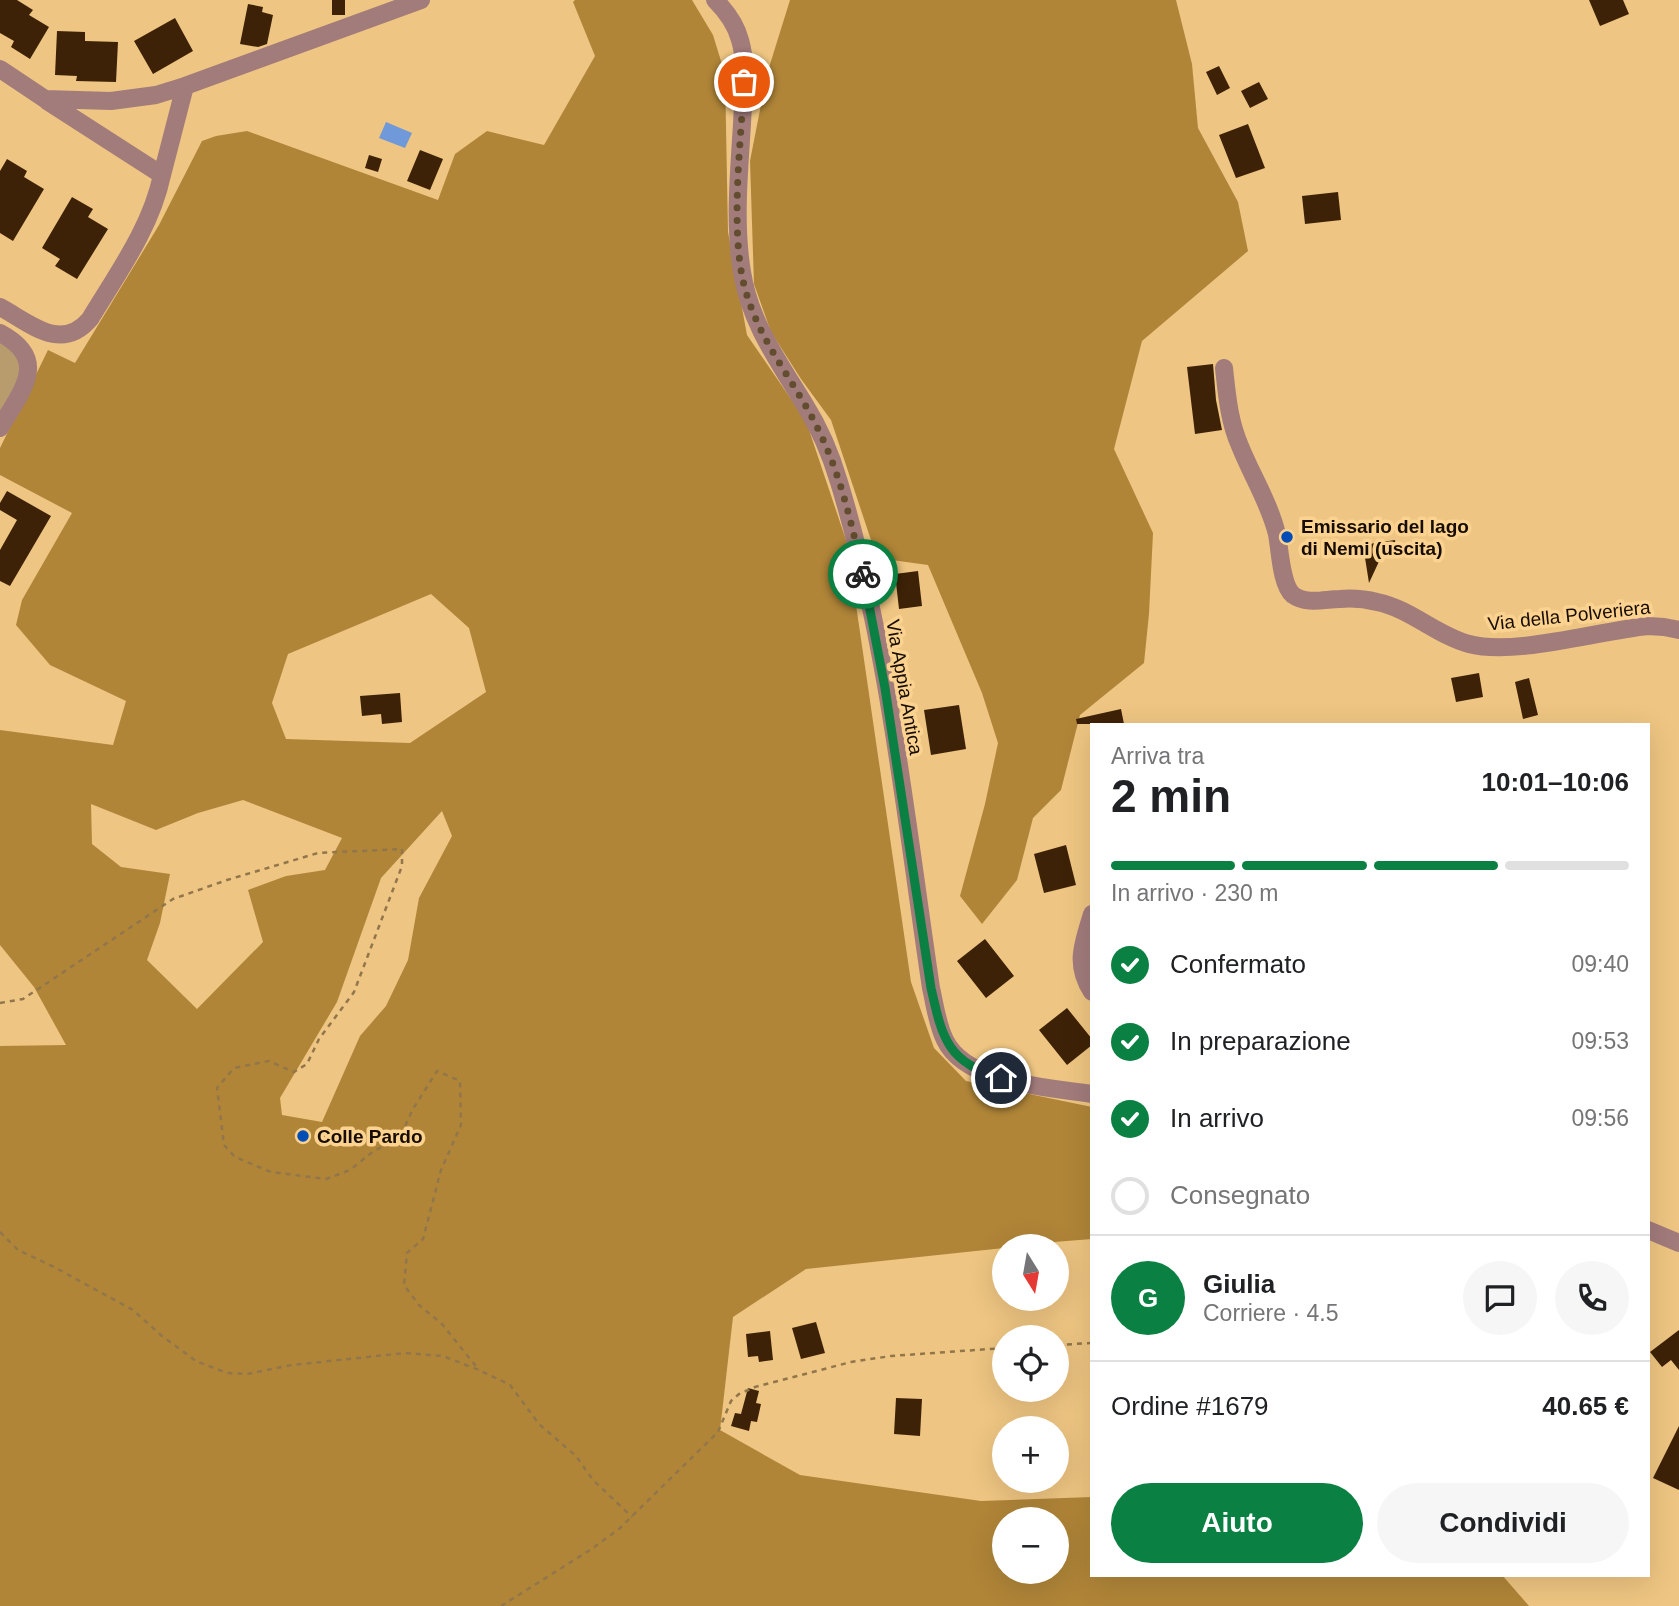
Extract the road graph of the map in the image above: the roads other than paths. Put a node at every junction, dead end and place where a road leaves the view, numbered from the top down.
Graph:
1 (421, 0) edge
2 (715, 0) edge
3 (0, 69) edge
4 (185, 86) junction
5 (44, 99) junction
6 (162, 175) junction
7 (0, 307) edge
8 (0, 333) edge
9 (1224, 368) dead end
10 (0, 428) edge
11 (1679, 630) edge
12 (1090, 922) edge
13 (1090, 988) edge
14 (1090, 1094) edge
15 (1650, 1231) edge
16 (1679, 1243) edge

1 - 4 street
2 - 14 street, Via Appia Antica
3 - 5 street
4 - 5 street
4 - 6 street
5 - 6 street
6 - 7 street
8 - 10 street
9 - 11 street, Via della Polveriera
12 - 13 street
15 - 16 street

